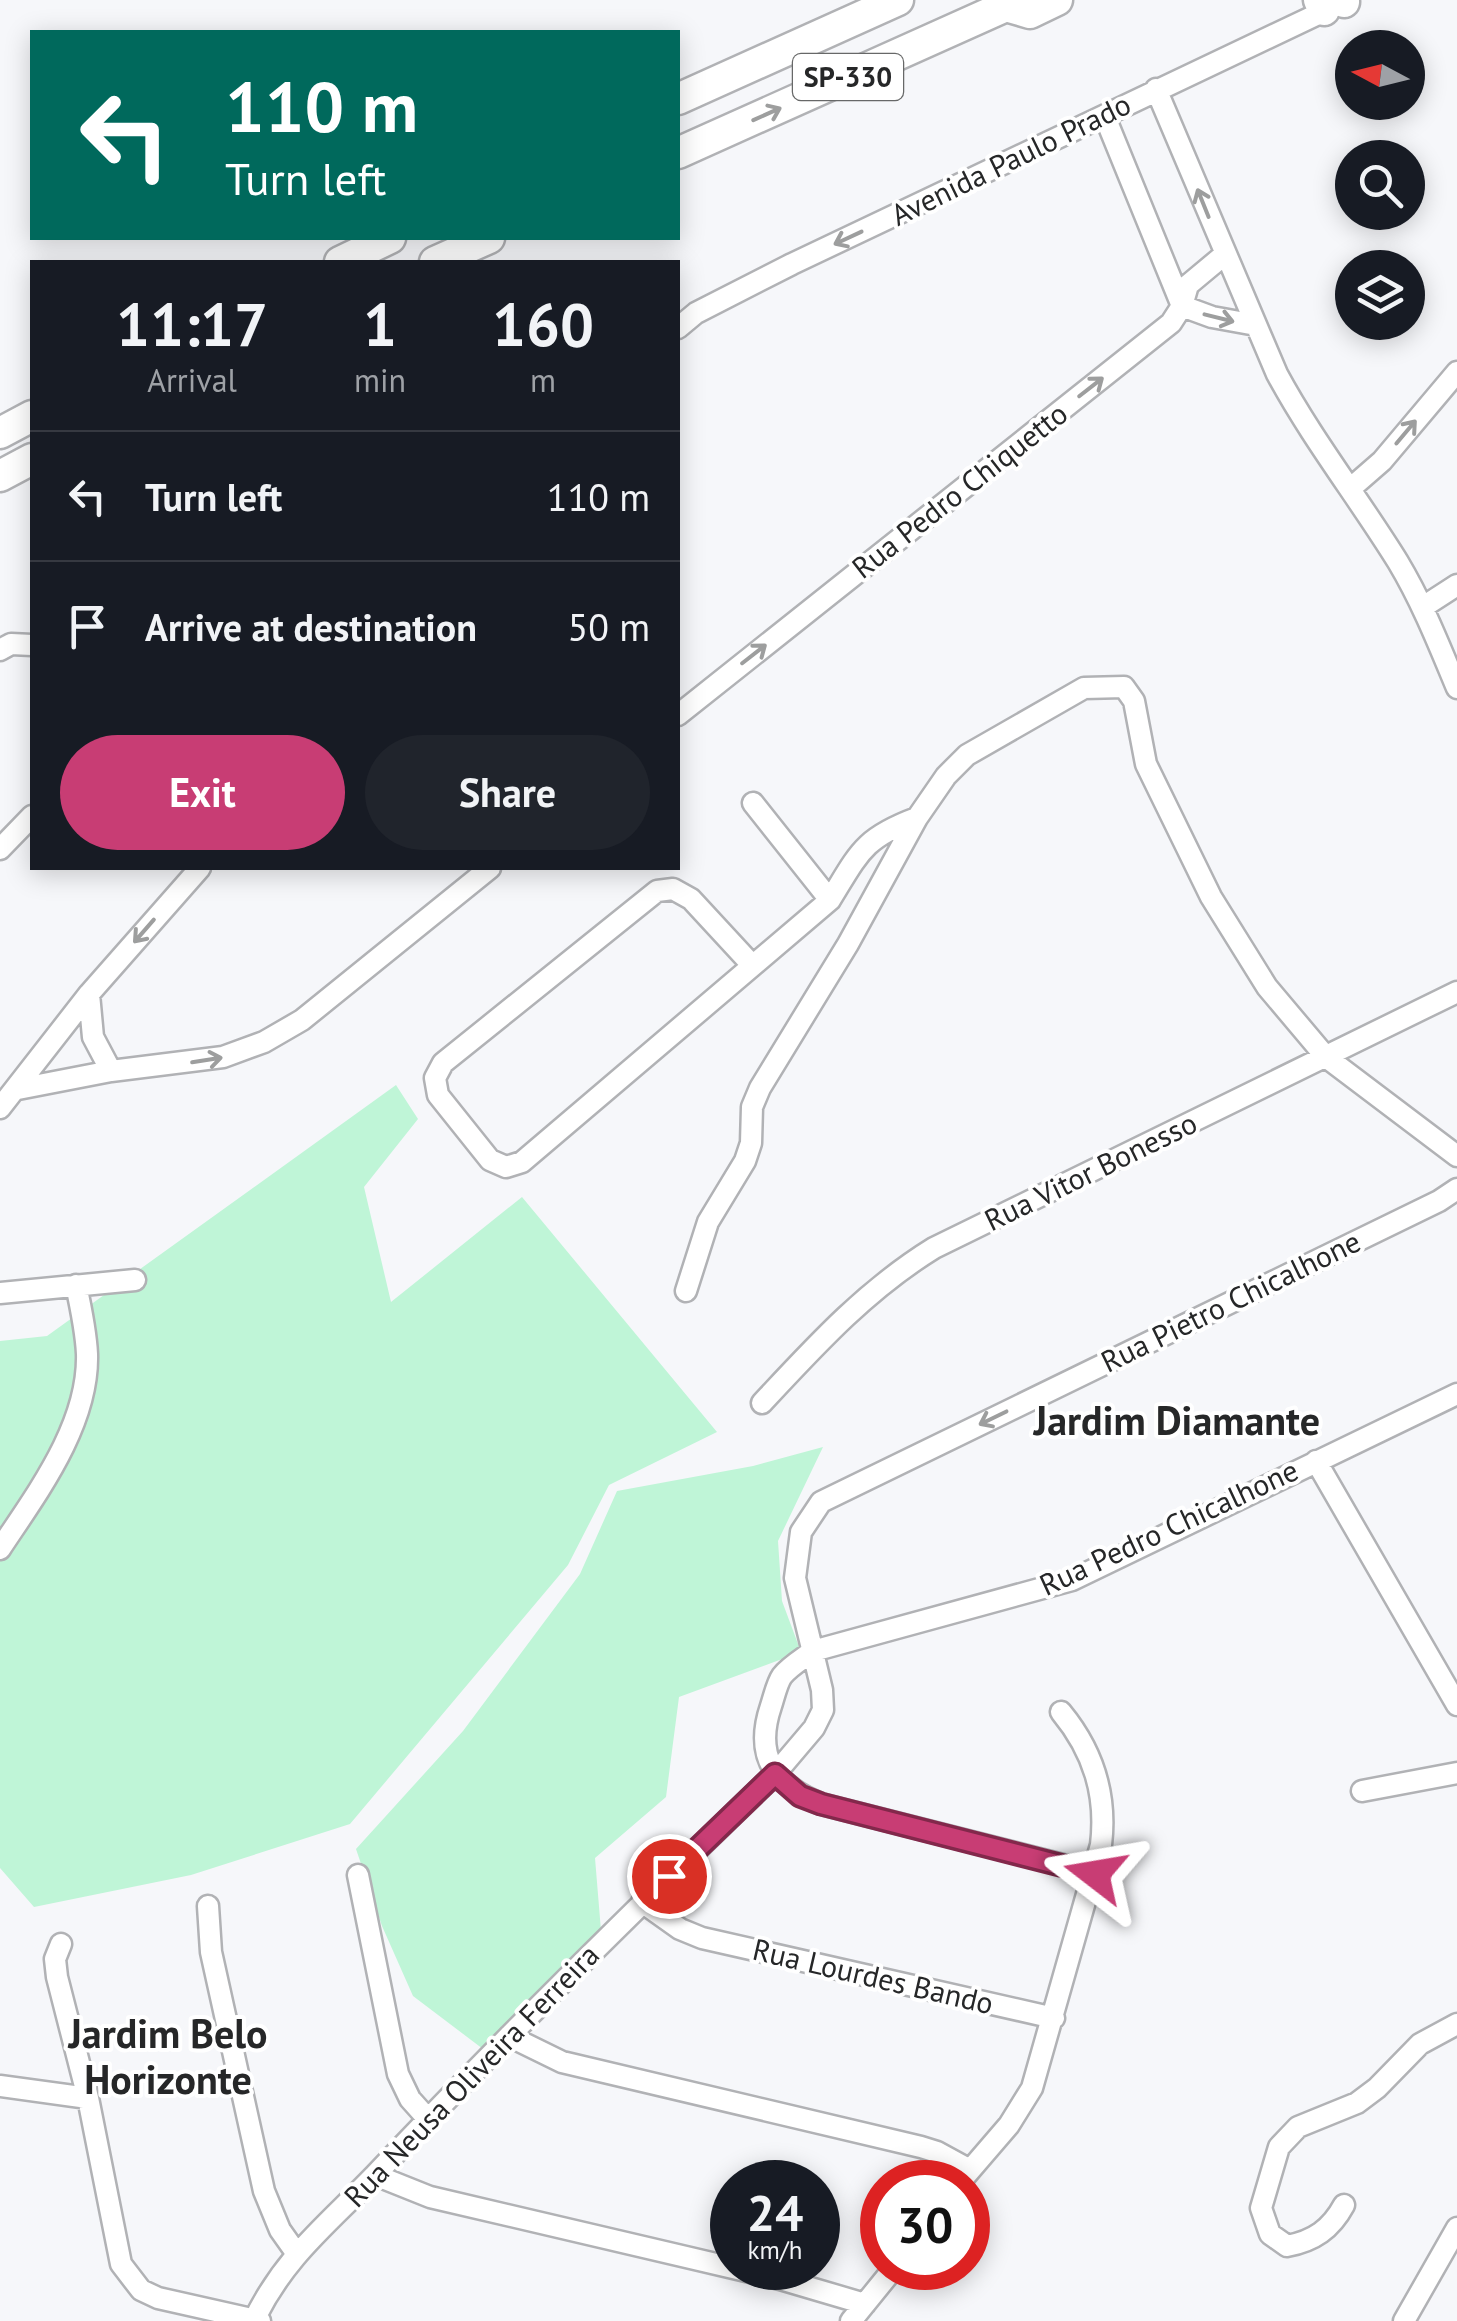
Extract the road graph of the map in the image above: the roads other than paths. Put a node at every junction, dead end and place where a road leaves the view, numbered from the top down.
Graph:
1 (898, 0) edge
2 (1057, 0) edge
3 (1336, 2) edge
4 (1012, 3) edge
5 (1156, 89) junction
6 (680, 97) edge
7 (1104, 117) junction
8 (680, 153) edge
9 (386, 240) edge
10 (485, 240) edge
11 (1224, 255) junction
12 (344, 260) edge
13 (440, 260) edge
14 (1182, 306) junction
15 (1256, 324) junction
16 (680, 326) edge
17 (1457, 372) edge
18 (30, 417) edge
19 (0, 432) edge
20 (30, 461) edge
21 (0, 476) edge
22 (1351, 488) junction
23 (1457, 585) edge
24 (1422, 607) junction
25 (30, 645) edge
26 (0, 650) edge
27 (1457, 688) edge
28 (680, 712) edge
29 (754, 803) dead end
30 (30, 818) edge
31 (917, 818) junction
32 (0, 848) edge
33 (198, 870) edge
34 (488, 870) edge
35 (830, 900) junction
36 (752, 966) junction
37 (1457, 992) edge
38 (89, 994) junction
39 (50, 1042) junction
40 (1326, 1057) junction
41 (110, 1071) junction
42 (60, 1080) junction
43 (18, 1089) junction
44 (0, 1108) edge
45 (1457, 1156) edge
46 (1457, 1189) edge
47 (135, 1280) dead end
48 (76, 1286) junction
49 (686, 1291) dead end
50 (0, 1293) edge
51 (1457, 1394) edge
52 (762, 1403) dead end
53 (1316, 1460) junction
54 (0, 1550) edge
55 (813, 1650) junction
56 (1457, 1704) edge
57 (1061, 1712) dead end
58 (1457, 1773) edge
59 (775, 1774) junction
60 (1362, 1792) dead end
61 (1095, 1874) junction
62 (358, 1875) dead end
63 (642, 1902) junction
64 (208, 1906) dead end
65 (61, 1944) dead end
66 (1054, 2018) junction
67 (1457, 2024) edge
68 (509, 2036) junction
69 (0, 2086) edge
70 (88, 2098) junction
71 (426, 2118) junction
72 (946, 2160) edge
73 (979, 2160) edge
74 (376, 2174) junction
75 (1344, 2206) dead end
76 (1457, 2228) edge
77 (297, 2254) junction
78 (876, 2290) edge
79 (865, 2304) junction
80 (257, 2320) edge
81 (851, 2321) edge
82 (1404, 2321) edge

1 - 6 highway, SP-330
2 - 4 highway
3 - 5 street, Avenida Paulo Prado
8 -> 4 highway, SP-330
5 - 7 street, Avenida Paulo Prado
11 -> 5 street
7 - 14 street
7 -> 16 street, Avenida Paulo Prado
9 - 12 highway
10 - 13 highway
11 - 14 street, Rua Pedro Chiquetto
11 - 15 street
14 -> 15 street
28 -> 14 street, Rua Pedro Chiquetto
15 - 22 street
22 -> 17 street
18 - 19 highway
20 - 21 highway
22 - 24 street
23 - 24 street
24 - 27 street
25 - 26 street
29 - 35 street
30 - 32 street
31 - 35 street
31 - 40 street
31 - 49 street
33 -> 38 street
41 -> 34 street
35 - 36 street
36 - 36 street
37 - 40 street, Rua Vitor Bonesso
38 - 39 street
38 - 41 street
39 - 42 street
39 - 43 street
40 - 45 street
40 - 52 street, Rua Vitor Bonesso
41 - 42 street
42 - 43 street
43 - 44 street
46 -> 55 street, Rua Pietro Chicalhone
47 - 48 street
48 - 50 street
48 - 54 street
51 - 53 street, Rua Pedro Chicalhone
53 - 55 street, Rua Pedro Chicalhone
53 - 56 street
55 - 59 street, Rua Neusa Oliveira Ferreira
55 - 59 street
57 - 61 street
58 - 60 street
59 - 61 street
59 - 63 street, Rua Neusa Oliveira Ferreira
61 - 66 street
62 - 71 street
63 - 66 street, Rua Lourdes Bando
63 - 68 street, Rua Neusa Oliveira Ferreira
64 - 77 street
65 - 70 street
66 - 73 street
67 - 75 street
68 - 71 street, Rua Neusa Oliveira Ferreira
68 - 72 street
69 - 70 street
70 - 80 street
71 - 74 street, Rua Neusa Oliveira Ferreira
74 - 77 street, Rua Neusa Oliveira Ferreira
74 - 79 street
76 - 82 street
77 - 80 street, Rua Neusa Oliveira Ferreira
78 - 79 street
79 - 81 street

